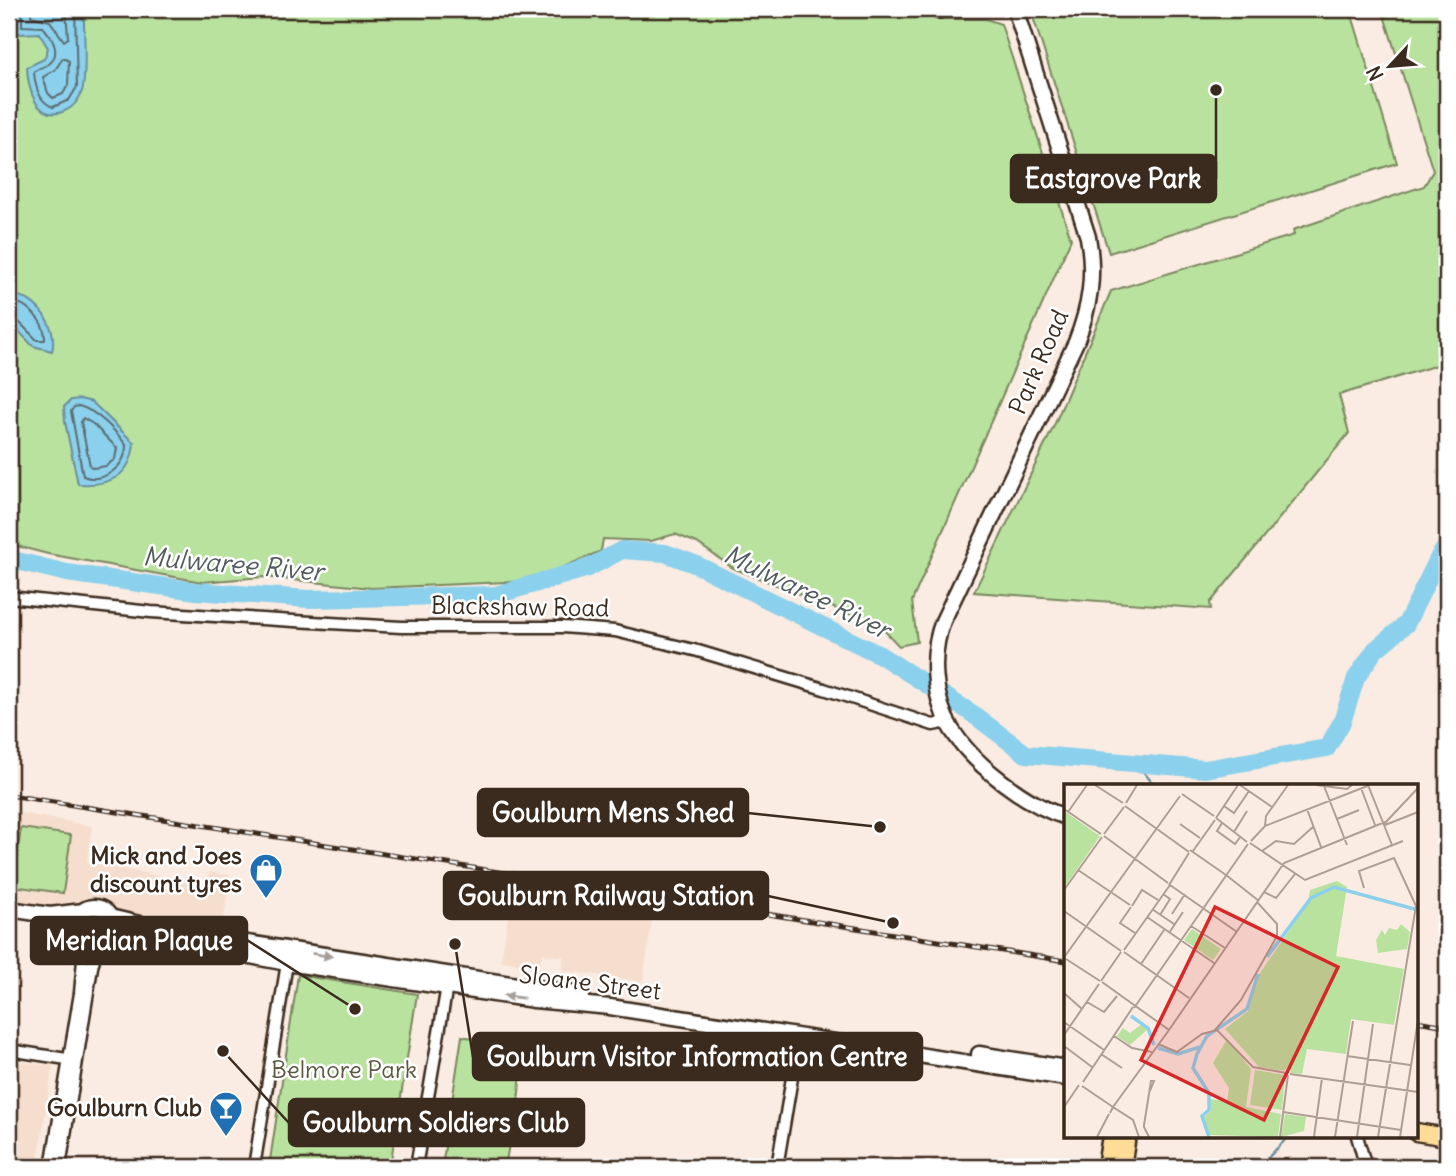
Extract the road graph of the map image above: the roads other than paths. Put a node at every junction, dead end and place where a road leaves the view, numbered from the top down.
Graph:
1 (949, 9) edge
2 (1015, 9) edge
3 (938, 13) dead end
4 (9, 597) edge
5 (948, 722) junction
6 (1064, 816) edge
7 (9, 909) edge
8 (83, 911) junction
9 (50, 915) junction
10 (110, 917) junction
11 (79, 933) junction
12 (105, 938) junction
13 (221, 939) junction
14 (287, 963) junction
15 (382, 964) junction
16 (489, 974) dead end
17 (507, 983) junction
18 (447, 986) junction
19 (799, 1036) junction
20 (9, 1050) edge
21 (72, 1060) junction
22 (1064, 1068) edge
23 (1064, 1078) edge
24 (1418, 1132) edge
25 (1447, 1137) edge
26 (1111, 1138) edge
27 (1127, 1138) edge
28 (1358, 1138) edge
29 (51, 1167) edge
30 (60, 1167) edge
31 (254, 1167) edge
32 (416, 1167) edge
33 (777, 1167) edge
34 (1106, 1167) edge
35 (1122, 1167) edge
36 (1366, 1167) edge

1 - 3 street
2 - 5 street, Park Road
4 - 5 street, Blackshaw Road
5 - 6 street
7 - 9 street
8 - 9 street
8 - 10 street
8 - 11 street
9 - 11 street
10 - 12 street
10 - 13 street, Sloane Street
11 - 12 street
11 - 21 street
12 - 14 street, Sloane Street
12 - 21 street
13 - 14 street
13 -> 15 street, Sloane Street
14 - 18 street, Sloane Street
14 - 31 street
15 - 17 street, Sloane Street
15 - 18 street
16 - 17 street
17 - 22 street, Sloane Street
19 -> 18 street, Sloane Street
18 - 32 street
19 - 23 street, Sloane Street
19 - 33 street
20 - 21 street
21 - 29 street
21 - 30 street
24 - 25 main road
26 - 34 main road
27 - 35 main road
28 - 36 street

